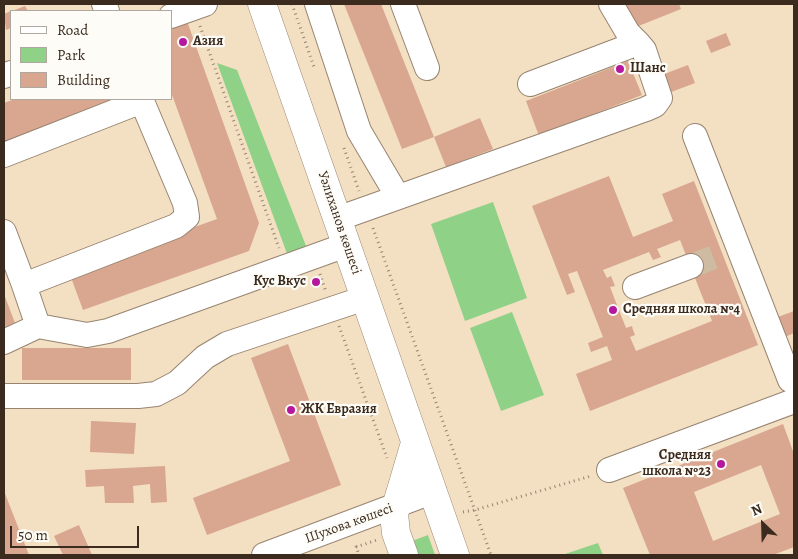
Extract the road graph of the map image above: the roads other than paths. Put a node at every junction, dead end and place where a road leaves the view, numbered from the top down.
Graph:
1 (262, 4) edge
2 (317, 4) edge
3 (403, 4) edge
4 (611, 4) edge
5 (199, 6) edge
6 (172, 16) edge
7 (638, 43) junction
8 (427, 68) dead end
9 (530, 84) dead end
10 (142, 100) edge
11 (695, 136) dead end
12 (4, 155) edge
13 (398, 197) junction
14 (337, 219) junction
15 (4, 232) edge
16 (346, 245) junction
17 (691, 266) tunnel mouth
18 (24, 285) junction
19 (635, 287) dead end
20 (365, 298) junction
21 (38, 326) junction
22 (4, 342) edge
23 (792, 391) edge
24 (4, 396) edge
25 (415, 443) junction
26 (609, 470) road end
27 (434, 491) junction
28 (397, 499) junction
29 (272, 554) edge
30 (404, 555) edge
31 (455, 555) edge

1 - 14 main road, Уәлиханов көшесі
2 - 13 street
3 - 8 street
4 - 7 street
5 - 6 street
7 - 9 street
7 - 13 street
10 - 12 street
10 - 18 street
11 - 23 street
13 - 14 street
14 - 16 main road, Уәлиханов көшесі
15 - 18 street
16 - 20 main road, Уәлиханов көшесі
16 - 21 street
17 - 19 street
18 - 21 street
20 - 24 street
20 - 25 main road, Уәлиханов көшесі
21 - 22 street
23 - 26 street
25 - 27 main road, Уәлиханов көшесі
25 - 28 main road
27 - 28 street, Шухова көшесі
27 - 31 main road, Уәлиханов көшесі
28 - 29 street, Шухова көшесі
28 - 30 main road

